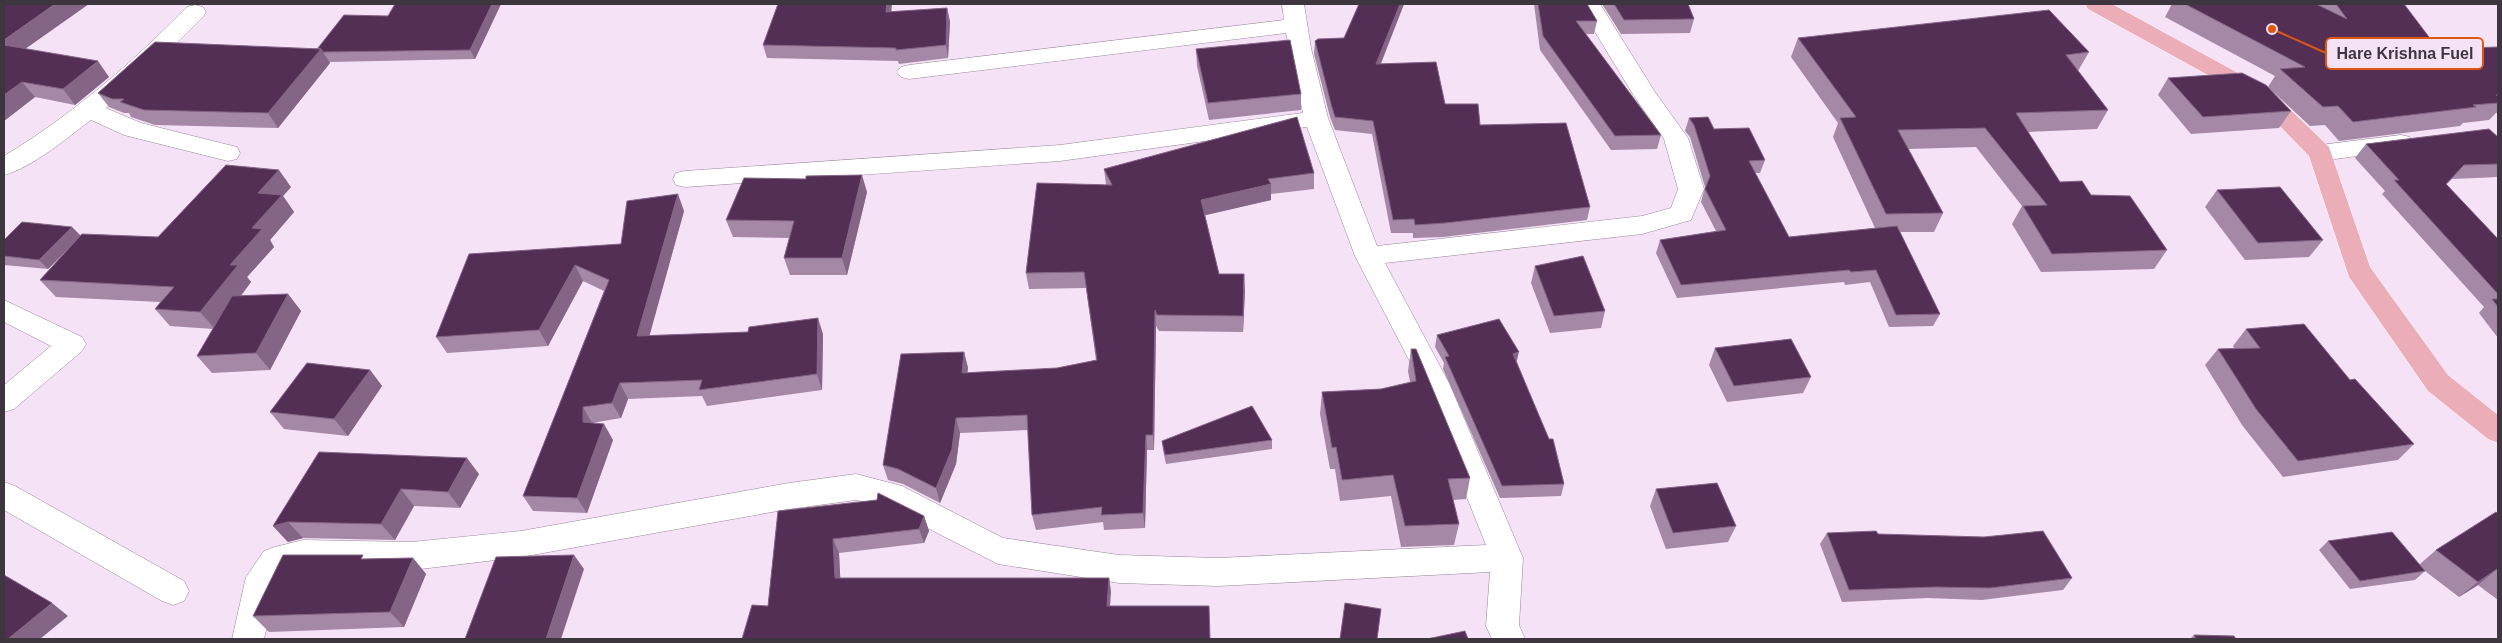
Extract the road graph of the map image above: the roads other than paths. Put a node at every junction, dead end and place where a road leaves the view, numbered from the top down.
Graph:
1 (1589, 4) edge
2 (2096, 4) edge
3 (195, 12) dead end
4 (1295, 14) edge
5 (909, 72) dead end
6 (90, 110) junction
7 (1316, 118) junction
8 (2425, 140) edge
9 (228, 153) dead end
10 (2320, 153) junction
11 (4, 167) edge
12 (685, 179) dead end
13 (1368, 256) junction
14 (4, 310) edge
15 (4, 401) edge
16 (2498, 431) edge
17 (4, 495) edge
18 (1507, 558) junction
19 (173, 591) dead end
20 (248, 639) edge
21 (1508, 639) edge

1 - 13 street
2 - 10 main road
3 - 6 street
4 - 5 street
4 - 7 street
6 - 9 street
6 - 11 street
7 - 12 street
7 - 13 street
8 - 10 street
10 - 16 main road
13 - 18 street
14 - 15 street
17 - 19 street
18 - 20 street
18 - 21 street

